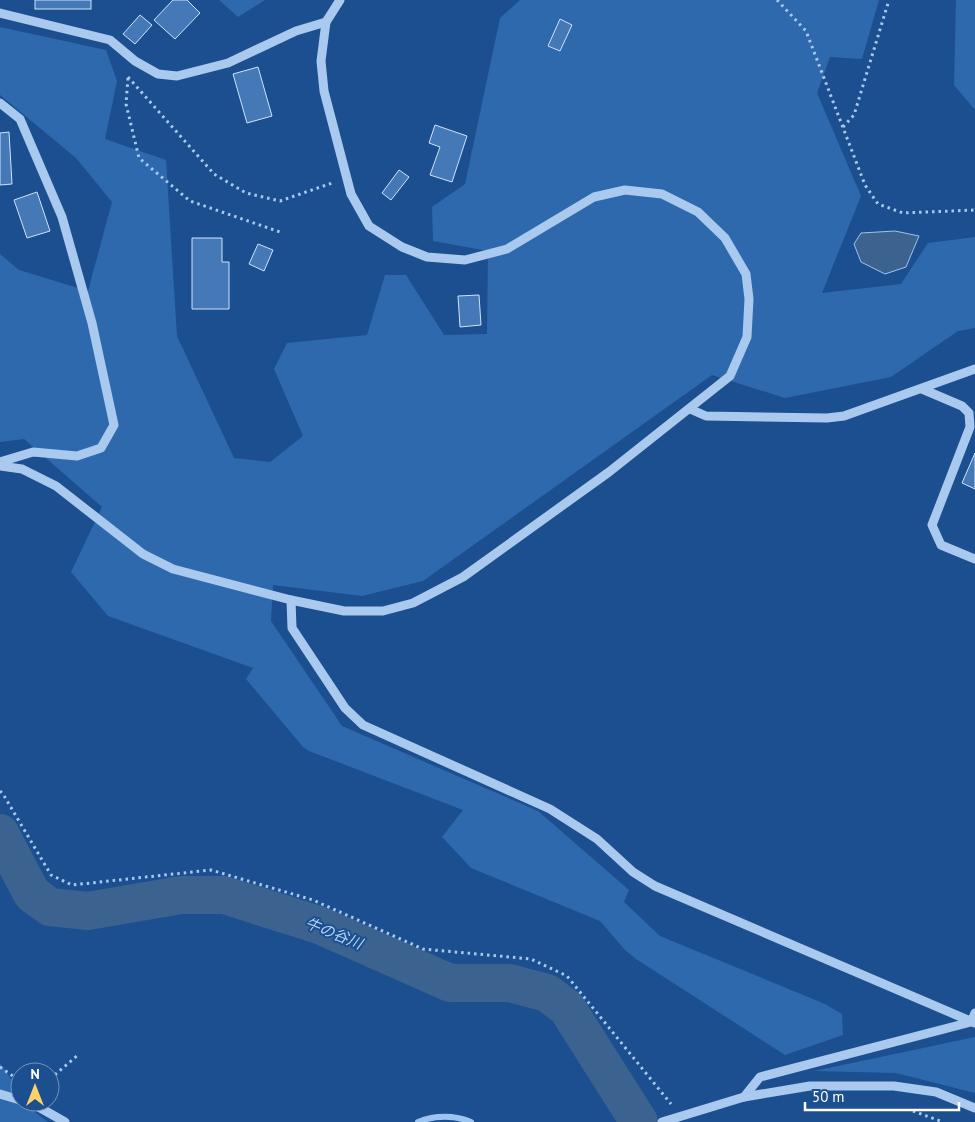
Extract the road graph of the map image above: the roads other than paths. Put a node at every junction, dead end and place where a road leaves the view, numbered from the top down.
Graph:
1 (340, 0) edge
2 (0, 14) edge
3 (326, 22) junction
4 (0, 103) edge
5 (975, 370) edge
6 (922, 389) junction
7 (690, 409) junction
8 (0, 462) edge
9 (0, 466) edge
10 (975, 559) edge
11 (291, 600) junction
12 (974, 1020) edge
13 (744, 1097) junction
14 (975, 1108) edge
15 (46, 1112) edge
16 (65, 1122) edge
17 (662, 1122) edge

1 - 3 street
2 - 3 street
3 - 7 street
4 - 8 street
5 - 6 street
6 - 7 street
6 - 10 street
7 - 11 street
9 - 11 street
11 - 12 street
12 - 13 street
13 - 14 street
13 - 17 street
15 - 16 street

